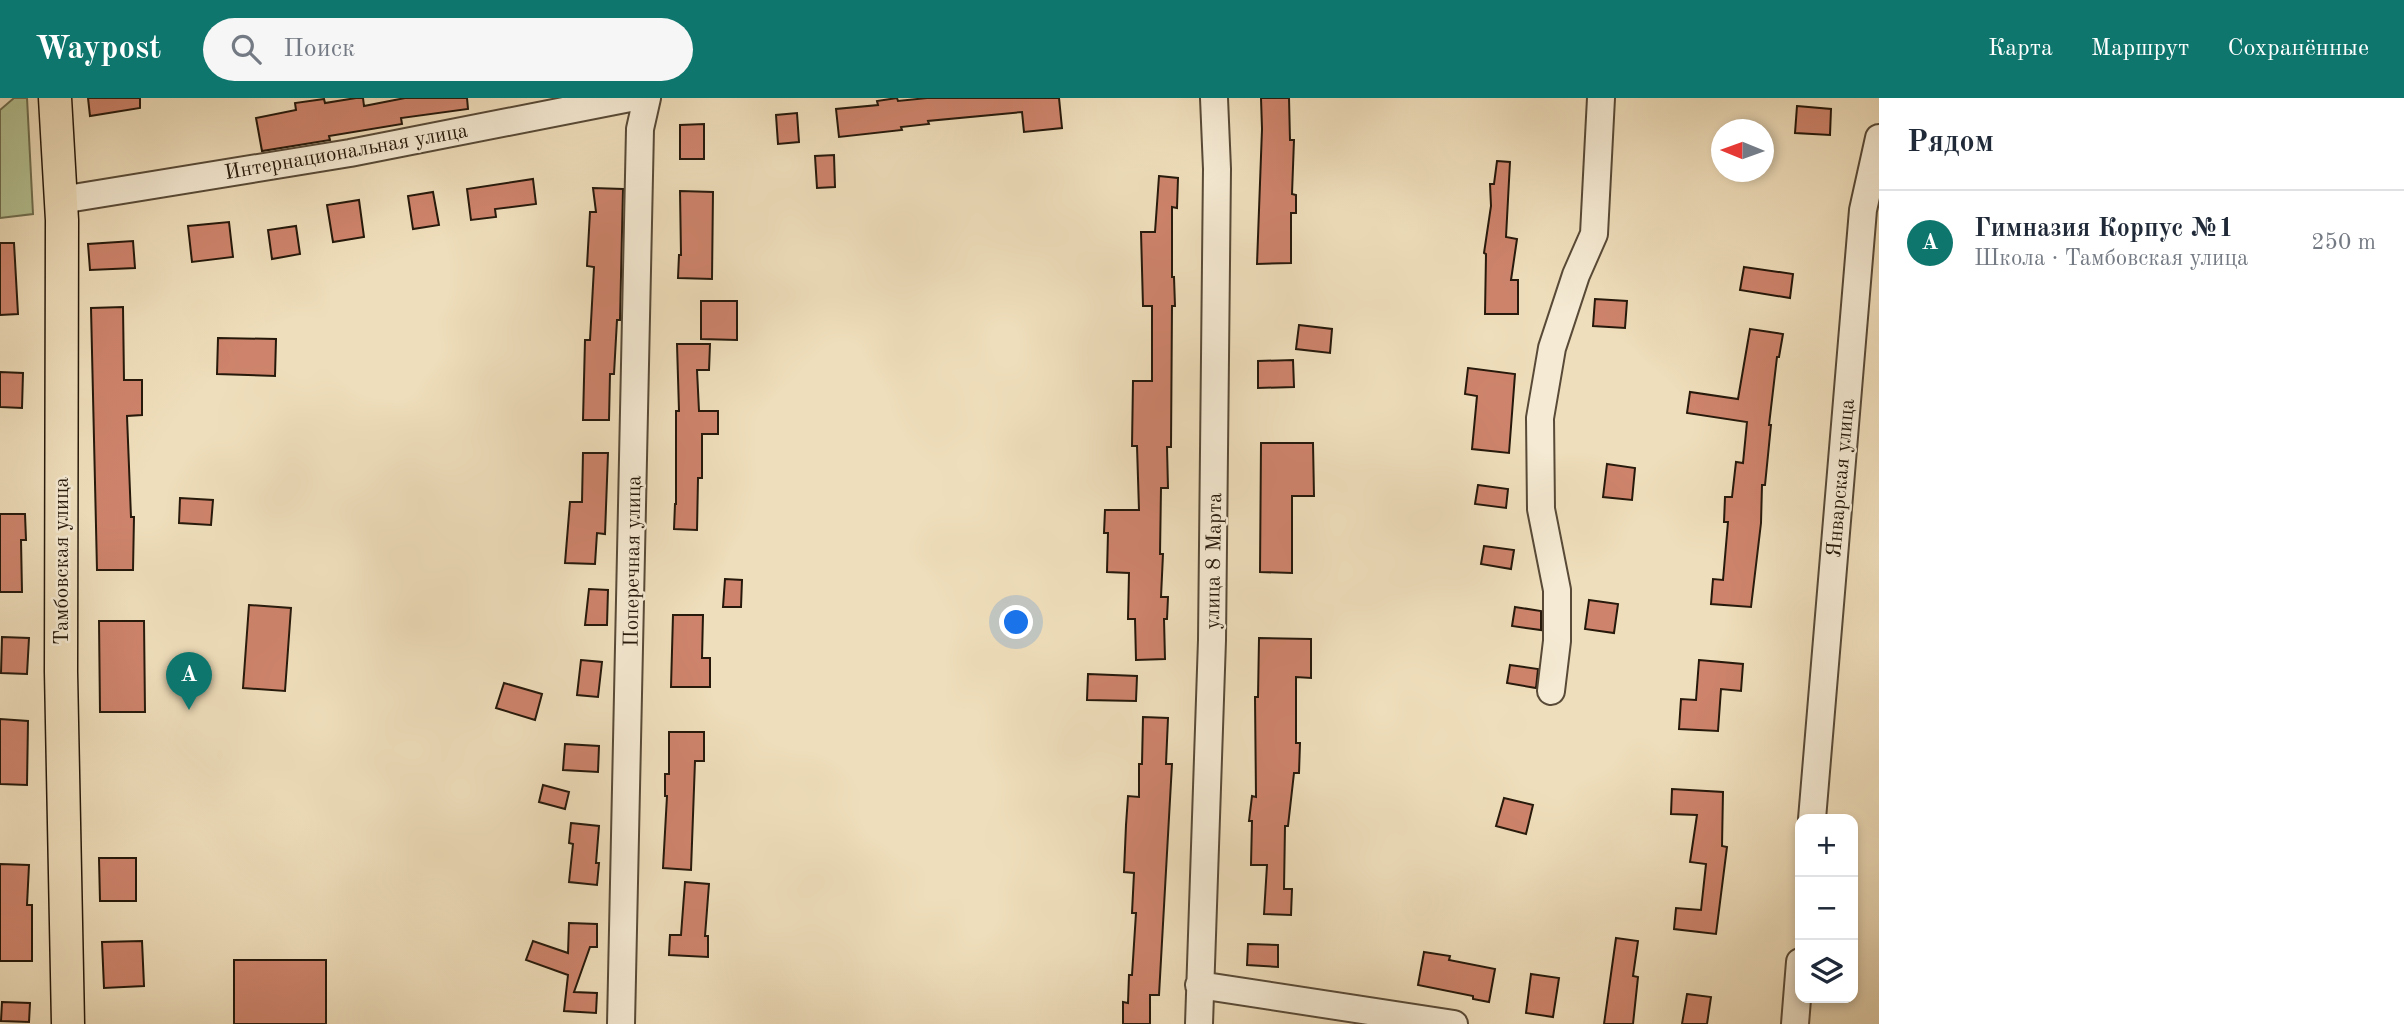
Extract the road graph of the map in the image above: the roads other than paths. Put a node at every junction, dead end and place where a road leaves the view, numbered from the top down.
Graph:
1 (55, 98) edge
2 (630, 98) edge
3 (647, 98) edge
4 (1214, 98) edge
5 (1601, 98) edge
6 (1879, 138) edge
7 (61, 200) junction
8 (1550, 691) dead end
9 (1812, 814) edge
10 (1199, 985) junction
11 (1797, 1003) edge
12 (68, 1024) edge
13 (621, 1024) edge
14 (1199, 1024) edge
15 (1454, 1024) edge
16 (1795, 1024) edge

1 - 7 main road, Тамбовская улица
2 - 7 street, Интернациональная улица
3 - 13 street, Поперечная улица
4 - 10 street, улица 8 Марта
5 - 8 street
6 - 9 street, Январская улица
7 - 12 main road, Тамбовская улица
10 - 14 street, улица 8 Марта
10 - 15 street
11 - 16 street

